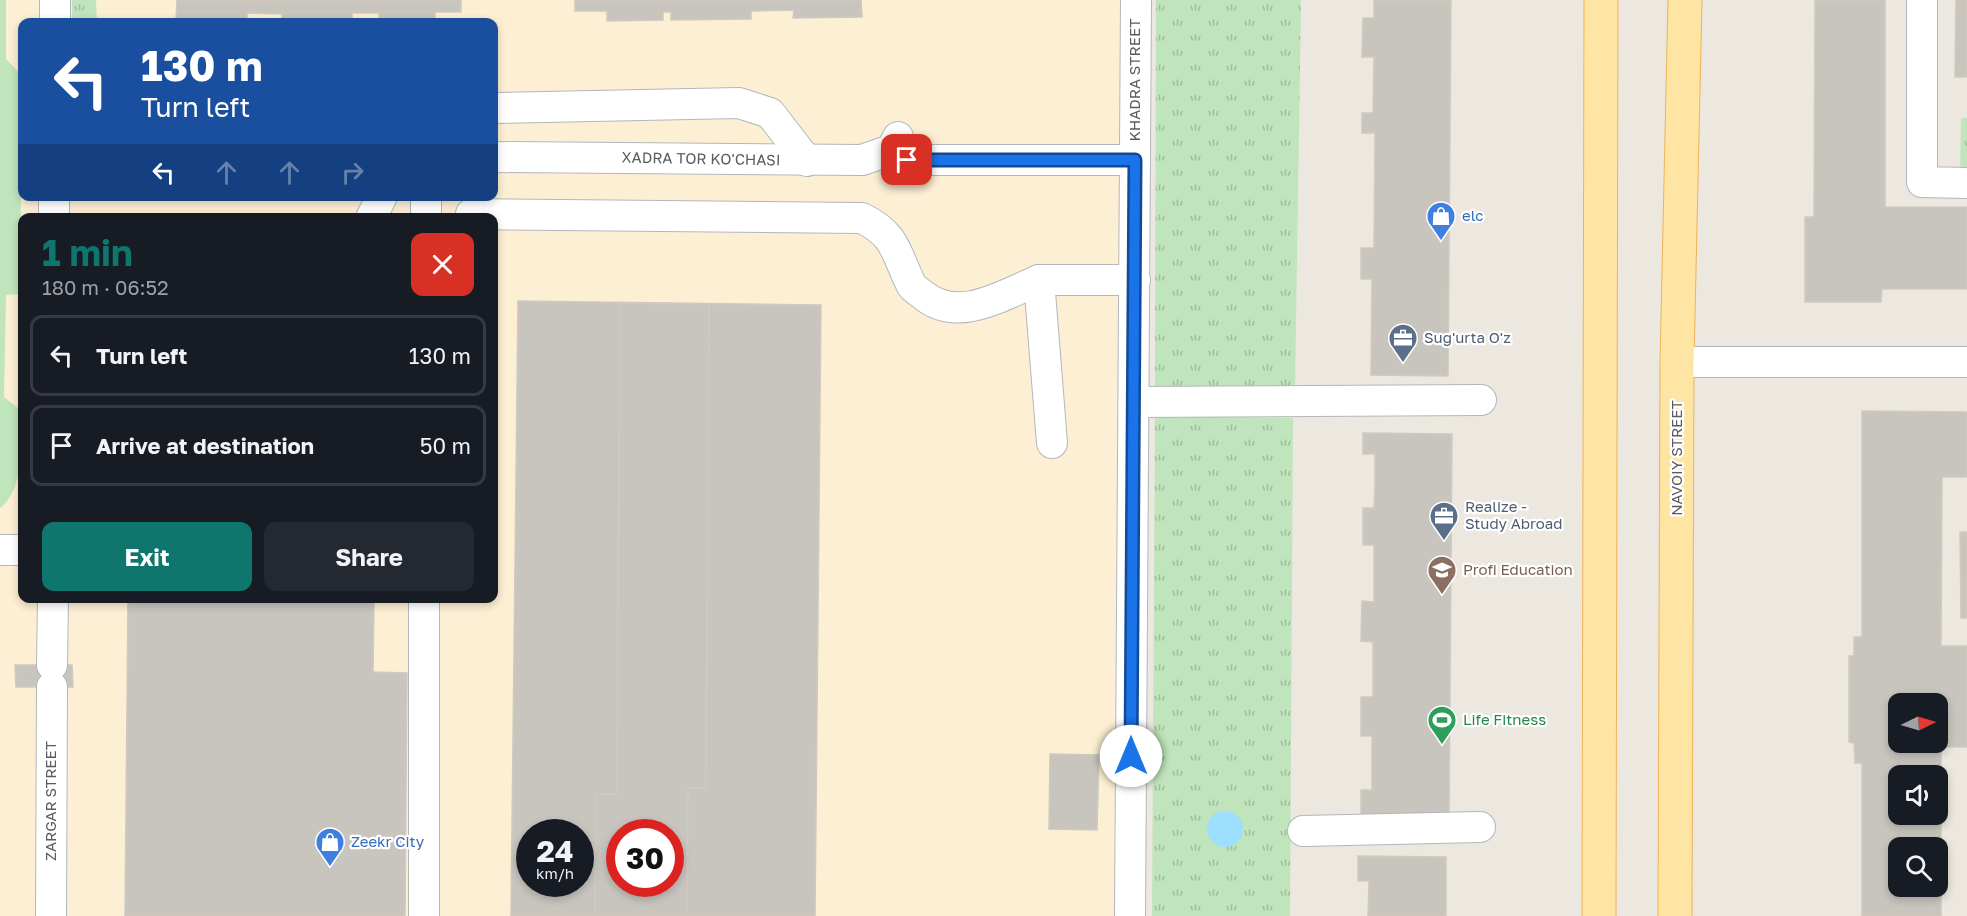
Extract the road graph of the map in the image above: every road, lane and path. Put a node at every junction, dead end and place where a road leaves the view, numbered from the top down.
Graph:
1 (55, 0) edge
2 (1136, 0) edge
3 (1601, 0) edge
4 (1685, 0) edge
5 (1922, 0) edge
6 (55, 18) edge
7 (498, 108) edge
8 (498, 157) edge
9 (1135, 160) junction
10 (807, 161) junction
11 (1967, 183) edge
12 (498, 214) edge
13 (1039, 280) junction
14 (1135, 280) junction
15 (1677, 362) junction
16 (1967, 362) edge
17 (1481, 400) dead end
18 (1134, 402) junction
19 (1052, 443) dead end
20 (0, 550) edge
21 (18, 550) edge
22 (53, 603) edge
23 (424, 603) edge
24 (1479, 827) dead end
25 (1303, 831) dead end
26 (51, 916) edge
27 (424, 916) edge
28 (1130, 916) edge
29 (1599, 916) edge
30 (1675, 916) edge

1 - 6 street
2 - 9 street, KHADRA STREET
3 - 29 main road
4 - 15 main road, NAVOIY STREET
5 - 11 street
7 - 10 street
8 - 10 street, XADRA TOR KO'CHASI
9 - 10 street, XADRA TOR KO'CHASI
9 - 14 street, KHADRA STREET
12 - 13 street
13 - 14 street
13 - 19 street
14 - 18 street, KHADRA STREET
15 - 16 street
15 - 30 main road, NAVOIY STREET
17 - 18 street
18 - 28 street, KHADRA STREET
20 - 21 street
22 - 26 street, ZARGAR STREET
23 - 27 street
24 - 25 street

